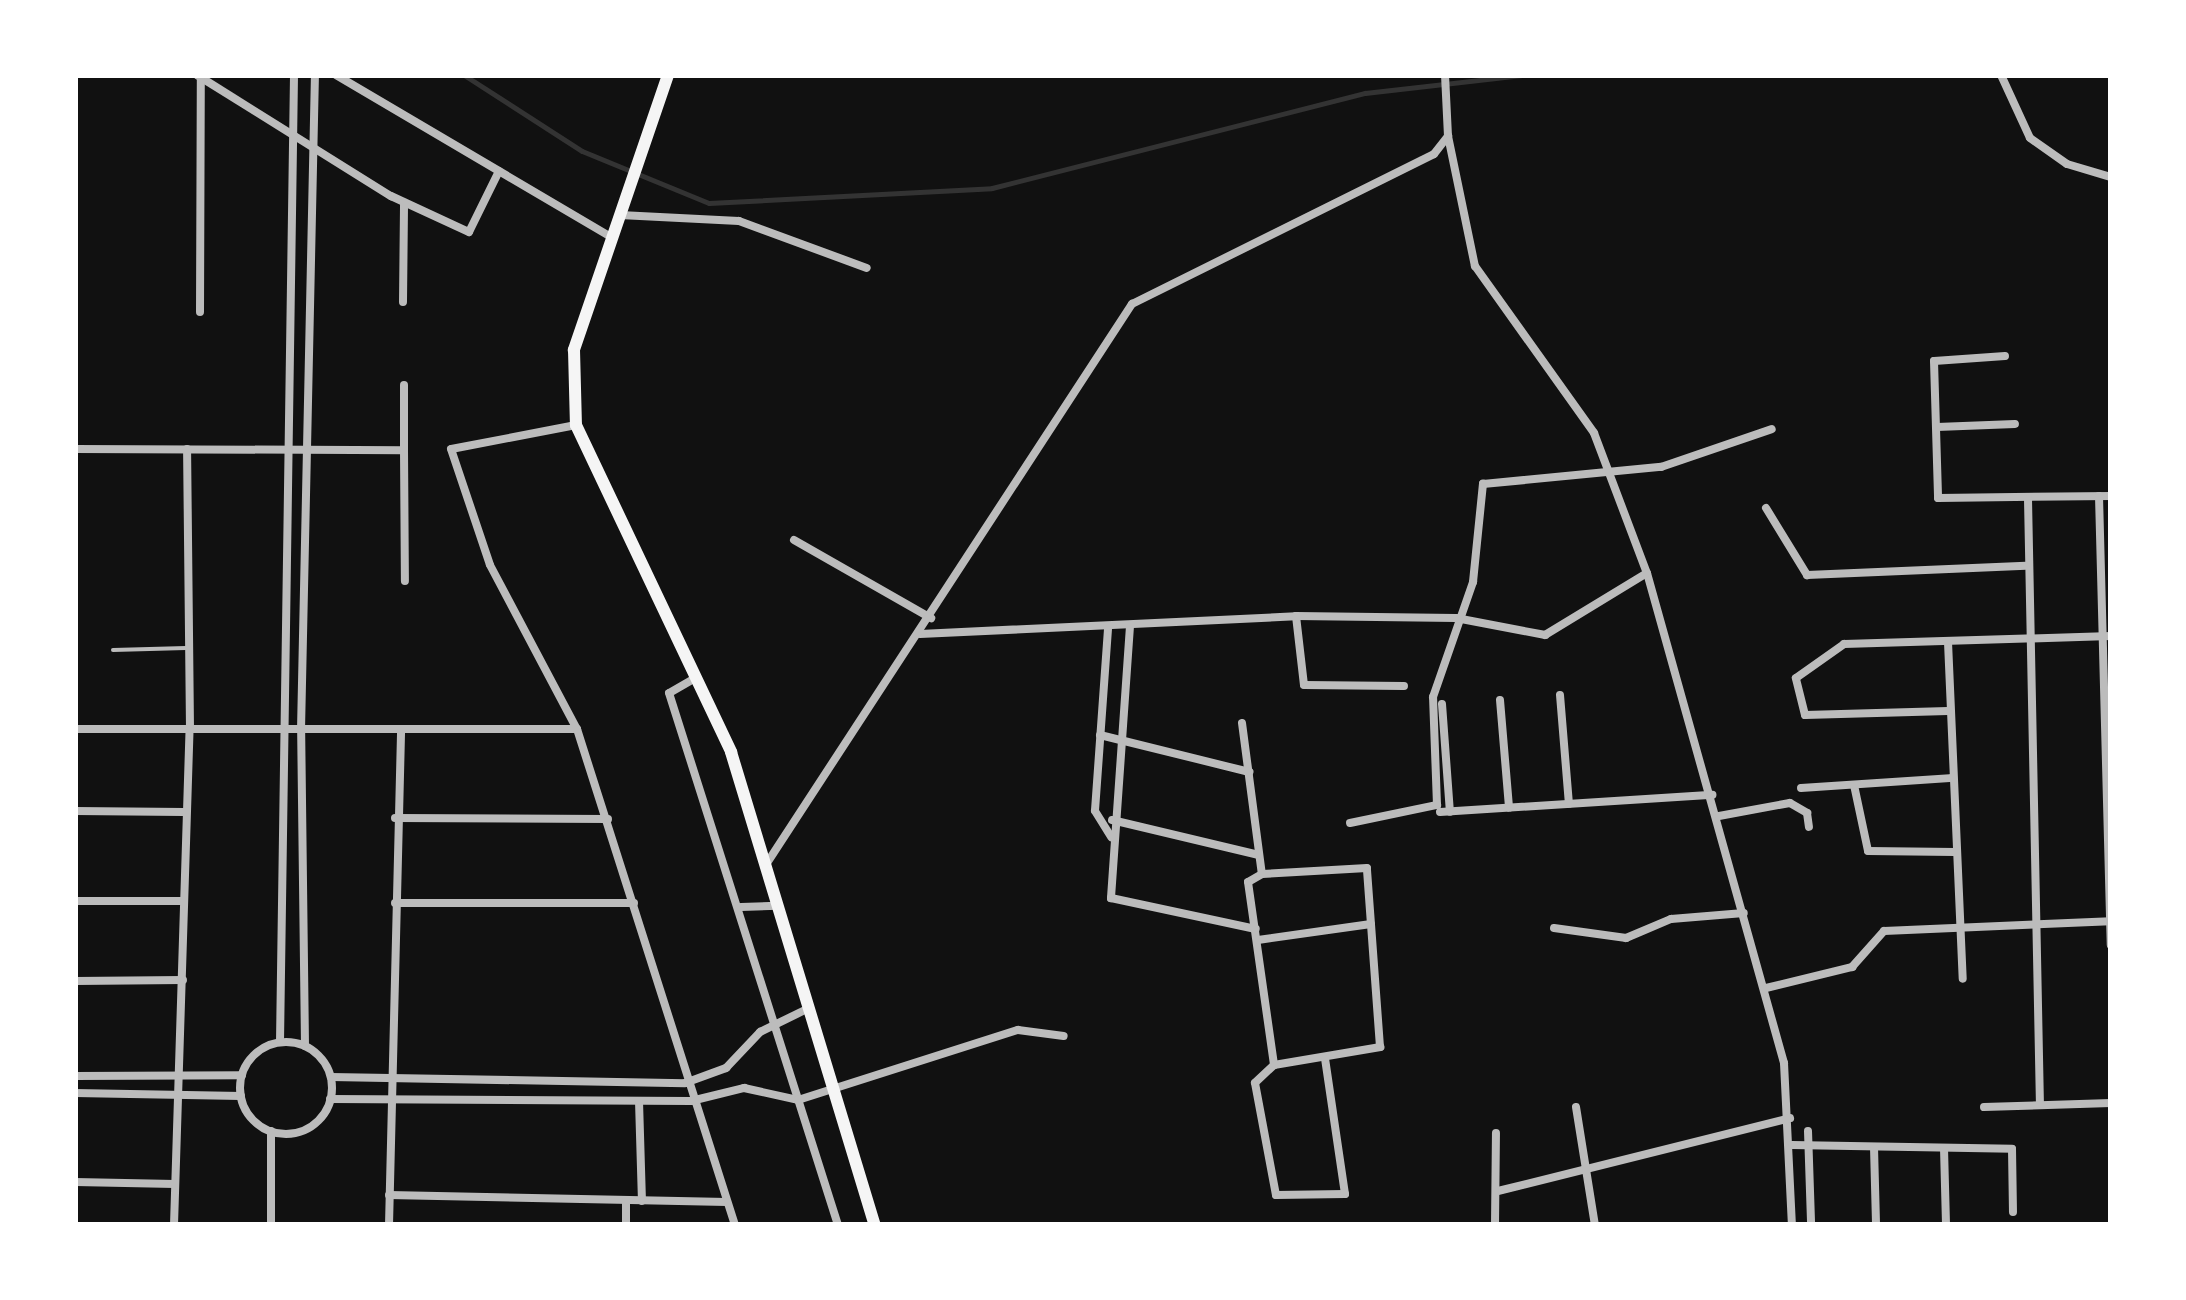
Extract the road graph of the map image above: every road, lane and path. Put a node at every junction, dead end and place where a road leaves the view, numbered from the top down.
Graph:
1 (294, 75) edge
2 (314, 75) edge
3 (336, 75) edge
4 (668, 75) edge
5 (1445, 75) edge
6 (2000, 75) edge
7 (199, 76) edge
8 (294, 131) junction
9 (1448, 136) junction
10 (312, 144) junction
11 (499, 171) junction
12 (2111, 177) edge
13 (404, 202) junction
14 (615, 214) junction
15 (608, 235) junction
16 (867, 268) dead end
17 (403, 302) dead end
18 (200, 312) dead end
19 (2005, 356) dead end
20 (404, 385) dead end
21 (2015, 424) dead end
22 (576, 425) junction
23 (1937, 427) junction
24 (1772, 429) dead end
25 (186, 448) junction
26 (75, 449) edge
27 (288, 449) junction
28 (306, 450) junction
29 (404, 450) junction
30 (1616, 476) junction
31 (2099, 496) junction
32 (2111, 496) edge
33 (2028, 499) junction
34 (1766, 508) dead end
35 (794, 540) dead end
36 (2026, 566) junction
37 (2111, 567) edge
38 (2099, 568) junction
39 (1646, 573) junction
40 (405, 580) dead end
41 (1296, 616) junction
42 (931, 618) junction
43 (1456, 618) junction
44 (1130, 626) junction
45 (1108, 629) junction
46 (920, 634) junction
47 (2106, 636) edge
48 (2026, 639) junction
49 (1948, 642) junction
50 (186, 648) junction
51 (113, 650) dead end
52 (697, 677) junction
53 (1404, 686) dead end
54 (1560, 695) dead end
55 (1500, 700) dead end
56 (1442, 704) dead end
57 (2107, 705) edge
58 (1948, 711) junction
59 (1242, 723) dead end
60 (282, 728) junction
61 (190, 729) junction
62 (578, 729) junction
63 (75, 730) edge
64 (301, 730) junction
65 (402, 732) junction
66 (1100, 734) junction
67 (1122, 739) junction
68 (1250, 772) junction
69 (1950, 778) junction
70 (2108, 779) edge
71 (1854, 786) junction
72 (1801, 788) dead end
73 (1712, 794) junction
74 (1569, 804) junction
75 (1509, 808) junction
76 (75, 811) edge
77 (184, 812) junction
78 (1718, 816) junction
79 (395, 818) junction
80 (608, 819) junction
81 (1112, 820) junction
82 (1350, 823) dead end
83 (1808, 826) dead end
84 (1110, 836) junction
85 (2108, 848) edge
86 (1955, 852) junction
87 (1258, 855) junction
88 (766, 865) junction
89 (1262, 874) junction
90 (75, 901) edge
91 (182, 901) junction
92 (634, 902) junction
93 (396, 903) junction
94 (777, 906) junction
95 (740, 908) junction
96 (1744, 913) junction
97 (2034, 920) junction
98 (2110, 921) edge
99 (1371, 924) junction
100 (1960, 924) junction
101 (1554, 928) dead end
102 (1256, 929) junction
103 (1258, 940) junction
104 (2111, 946) edge
105 (1963, 979) dead end
106 (182, 980) junction
107 (75, 981) edge
108 (1766, 988) junction
109 (804, 1010) junction
110 (776, 1024) junction
111 (1064, 1036) dead end
112 (280, 1042) junction
113 (305, 1046) junction
114 (1325, 1059) junction
115 (1274, 1065) junction
116 (75, 1076) edge
117 (180, 1076) junction
118 (242, 1076) junction
119 (331, 1077) junction
120 (392, 1080) junction
121 (685, 1083) junction
122 (75, 1093) edge
123 (831, 1093) junction
124 (180, 1094) junction
125 (241, 1096) junction
126 (392, 1098) junction
127 (330, 1099) junction
128 (691, 1100) junction
129 (798, 1100) junction
130 (639, 1101) junction
131 (2111, 1103) edge
132 (2040, 1104) junction
133 (1576, 1107) dead end
134 (1984, 1107) dead end
135 (1790, 1118) junction
136 (271, 1131) junction
137 (1808, 1131) dead end
138 (1496, 1133) dead end
139 (1792, 1145) junction
140 (1809, 1146) junction
141 (1874, 1147) junction
142 (1944, 1148) junction
143 (1590, 1171) junction
144 (75, 1182) edge
145 (175, 1184) junction
146 (1498, 1192) junction
147 (389, 1195) junction
148 (626, 1200) junction
149 (642, 1201) junction
150 (727, 1202) junction
151 (2013, 1212) dead end
152 (1811, 1222) dead end
153 (1946, 1224) edge
154 (174, 1225) edge
155 (270, 1225) edge
156 (388, 1225) edge
157 (626, 1225) edge
158 (735, 1225) edge
159 (838, 1225) edge
160 (875, 1225) edge
161 (1495, 1225) edge
162 (1595, 1225) edge
163 (1792, 1225) edge
164 (1876, 1225) edge

1 - 8 street
2 - 10 street
3 - 11 street
4 - 14 main road
5 - 9 street
6 - 12 street
7 - 8 street
7 - 18 street
8 - 10 street
8 - 27 street
9 - 30 street
9 - 42 street
10 - 13 street
10 - 28 street
11 - 13 street
11 - 15 street
13 - 17 street
14 - 15 main road
14 - 16 street
15 - 22 main road
19 - 23 street
20 - 29 street
21 - 23 street
22 - 52 main road
22 - 62 street
23 - 33 street
24 - 30 street
25 - 26 street
25 - 27 street
25 - 50 street
27 - 28 street
27 - 60 street
28 - 29 street
28 - 64 street
29 - 40 street
30 - 39 street
30 - 43 street
31 - 32 street
31 - 33 street
31 - 38 street
33 - 36 street
34 - 36 street
35 - 42 street
36 - 48 street
37 - 38 street
38 - 47 street
39 - 43 street
39 - 73 street
41 - 43 street
41 - 44 street
41 - 53 street
42 - 46 street
43 - 82 street
44 - 45 street
44 - 67 street
45 - 46 street
45 - 66 street
46 - 88 street
47 - 48 street
47 - 57 street
48 - 49 street
48 - 97 street
49 - 58 street
49 - 58 street
50 - 51 lane
50 - 61 street
52 - 88 main road
52 - 95 street
54 - 74 street
55 - 75 street
56 - 75 street
57 - 70 street
58 - 69 street
59 - 68 street
60 - 61 street
60 - 64 street
60 - 112 street
61 - 63 street
61 - 77 street
62 - 65 street
62 - 80 street
64 - 65 street
64 - 113 street
65 - 79 street
66 - 67 street
66 - 84 street
67 - 68 street
67 - 81 street
68 - 87 street
69 - 71 street
69 - 86 street
70 - 85 street
71 - 72 street
71 - 86 street
73 - 74 street
73 - 78 street
74 - 75 street
76 - 77 street
77 - 91 street
78 - 83 street
78 - 96 street
79 - 80 street
79 - 93 street
80 - 92 street
81 - 84 street
81 - 87 street
84 - 102 street
85 - 98 street
86 - 100 street
87 - 89 street
88 - 94 main road
89 - 99 street
89 - 102 street
90 - 91 street
91 - 106 street
92 - 93 street
92 - 121 street
93 - 120 street
94 - 95 street
94 - 109 main road
95 - 110 street
96 - 101 street
96 - 108 street
97 - 98 street
97 - 100 street
97 - 132 street
98 - 104 street
99 - 103 street
99 - 114 street
100 - 105 street
100 - 108 street
102 - 103 street
103 - 115 street
106 - 107 street
106 - 117 street
108 - 135 street
109 - 110 street
109 - 123 main road
110 - 121 street
110 - 129 street
111 - 123 street
112 - 113 street
112 - 118 street
113 - 119 street
114 - 115 street
114 - 115 street
116 - 117 street
117 - 118 street
117 - 124 street
118 - 125 street
119 - 120 street
119 - 127 street
120 - 121 street
120 - 126 street
121 - 128 street
122 - 124 street
123 - 129 street
123 - 160 main road
124 - 125 street
124 - 145 street
125 - 136 street
126 - 127 street
126 - 130 street
126 - 147 street
127 - 136 street
128 - 129 street
128 - 130 street
128 - 150 street
129 - 159 street
130 - 149 street
131 - 132 street
132 - 134 street
133 - 143 street
135 - 139 street
135 - 143 street
136 - 155 street
137 - 140 street
138 - 146 street
139 - 140 street
139 - 163 street
140 - 141 street
140 - 152 street
141 - 142 street
141 - 164 street
142 - 151 street
142 - 153 street
143 - 146 street
143 - 162 street
144 - 145 street
145 - 154 street
146 - 161 street
147 - 148 street
147 - 156 street
148 - 149 street
148 - 157 street
149 - 150 street
150 - 158 street

